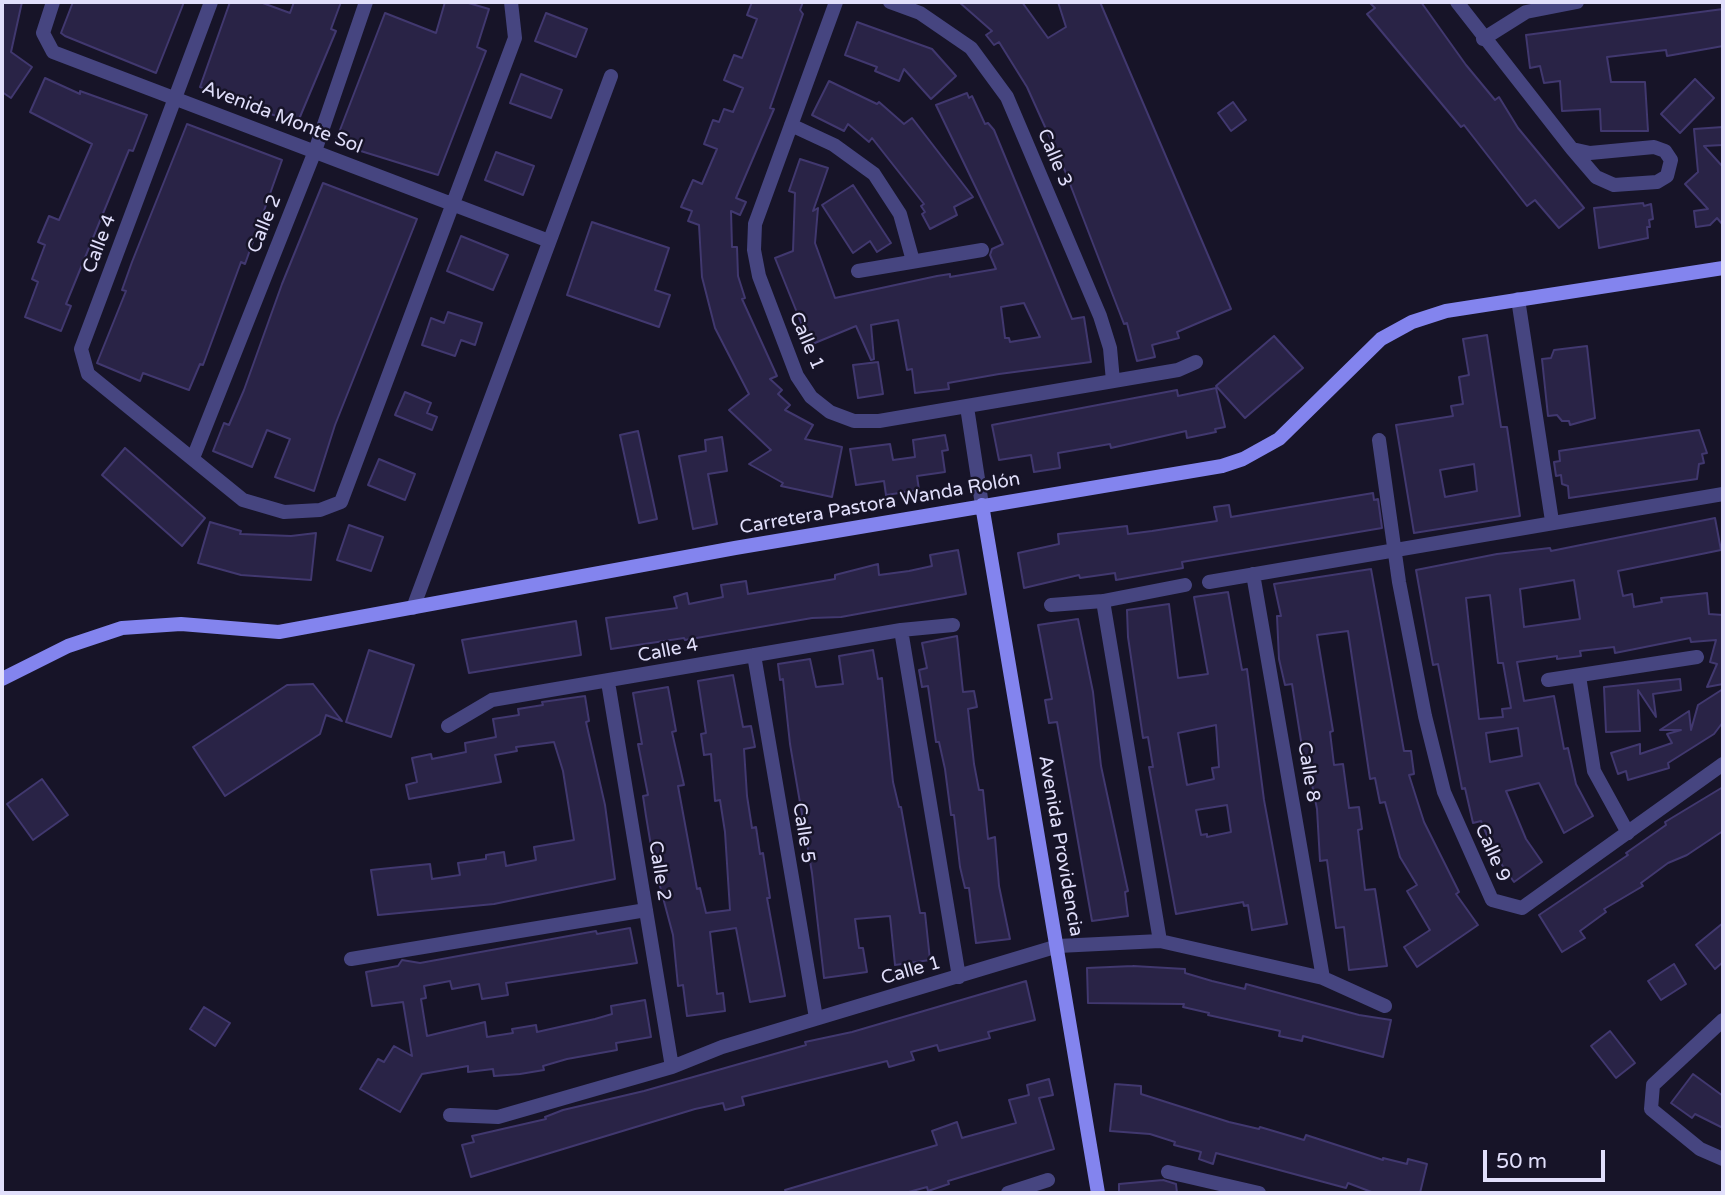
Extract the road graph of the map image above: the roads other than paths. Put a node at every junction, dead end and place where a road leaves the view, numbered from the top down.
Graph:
1 (53, 2) edge
2 (211, 2) edge
3 (366, 2) edge
4 (511, 2) edge
5 (836, 2) edge
6 (890, 2) edge
7 (1457, 2) edge
8 (1577, 2) edge
9 (1483, 39) junction
10 (611, 75) dead end
11 (175, 99) junction
12 (791, 125) junction
13 (1572, 149) junction
14 (315, 151) junction
15 (453, 204) junction
16 (549, 241) junction
17 (982, 250) dead end
18 (913, 261) junction
19 (1723, 268) edge
20 (858, 271) dead end
21 (1518, 299) junction
22 (1196, 362) dead end
23 (1113, 381) junction
24 (967, 407) junction
25 (1379, 440) dead end
26 (193, 458) junction
27 (1723, 494) edge
28 (982, 505) junction
29 (1552, 521) junction
30 (1395, 552) junction
31 (1253, 574) junction
32 (1209, 582) dead end
33 (1185, 585) dead end
34 (1103, 601) junction
35 (1051, 605) dead end
36 (413, 608) junction
37 (953, 625) dead end
38 (901, 630) junction
39 (754, 655) junction
40 (1697, 657) dead end
41 (6, 676) edge
42 (1579, 676) junction
43 (1548, 680) dead end
44 (608, 682) junction
45 (447, 726) dead end
46 (1723, 764) edge
47 (1628, 833) junction
48 (646, 910) junction
49 (1160, 941) junction
50 (1058, 946) junction
51 (351, 959) dead end
52 (959, 977) junction
53 (1323, 978) junction
54 (1385, 1006) dead end
55 (816, 1018) junction
56 (1723, 1020) edge
57 (672, 1067) junction
58 (450, 1115) dead end
59 (1723, 1159) edge
60 (1168, 1172) dead end
61 (1048, 1180) dead end
62 (1209, 1187) edge
63 (1008, 1193) edge
64 (1098, 1193) edge
65 (1259, 1193) edge

1 - 11 street, Avenida Monte Sol
2 - 11 street, Calle 4
3 - 14 street, Calle 2
4 - 15 street
5 - 12 street, Calle 1
6 - 23 street, Calle 3
7 - 9 street
8 - 9 street
9 - 13 street
10 - 16 street
11 - 14 street, Avenida Monte Sol
11 - 26 street, Calle 4
12 - 18 street
12 - 24 street, Calle 1
13 - 13 street
14 - 15 street, Avenida Monte Sol
14 - 26 street, Calle 2
15 - 16 street, Avenida Monte Sol
15 - 26 street
16 - 36 street
17 - 18 street
18 - 20 street
19 - 21 street, Carretera Pastora Wanda Rolón
21 - 28 street, Carretera Pastora Wanda Rolón
21 - 29 street
22 - 23 street, Calle 1
23 - 24 street, Calle 1
24 - 28 street
25 - 30 street, Calle 9
27 - 29 street
28 - 36 street, Carretera Pastora Wanda Rolón
28 - 50 street, Avenida Providencia
29 - 30 street
30 - 31 street
30 - 47 street, Calle 9
31 - 32 street
31 - 53 street, Calle 8
33 - 34 street
34 - 35 street
34 - 49 street
36 - 41 street, Carretera Pastora Wanda Rolón
37 - 38 street, Calle 4
38 - 39 street, Calle 4
38 - 52 street
39 - 44 street, Calle 4
39 - 55 street, Calle 5
40 - 42 street
42 - 43 street
42 - 47 street
44 - 45 street, Calle 4
44 - 48 street, Calle 2
46 - 47 street, Calle 9
48 - 51 street
48 - 57 street, Calle 2
49 - 50 street, Calle 1
49 - 53 street, Calle 1
50 - 52 street, Calle 1
50 - 64 street, Avenida Providencia
52 - 55 street, Calle 1
53 - 54 street, Calle 1
55 - 57 street, Calle 1
56 - 59 street
57 - 58 street, Calle 1
60 - 62 street
61 - 63 street
62 - 65 street

